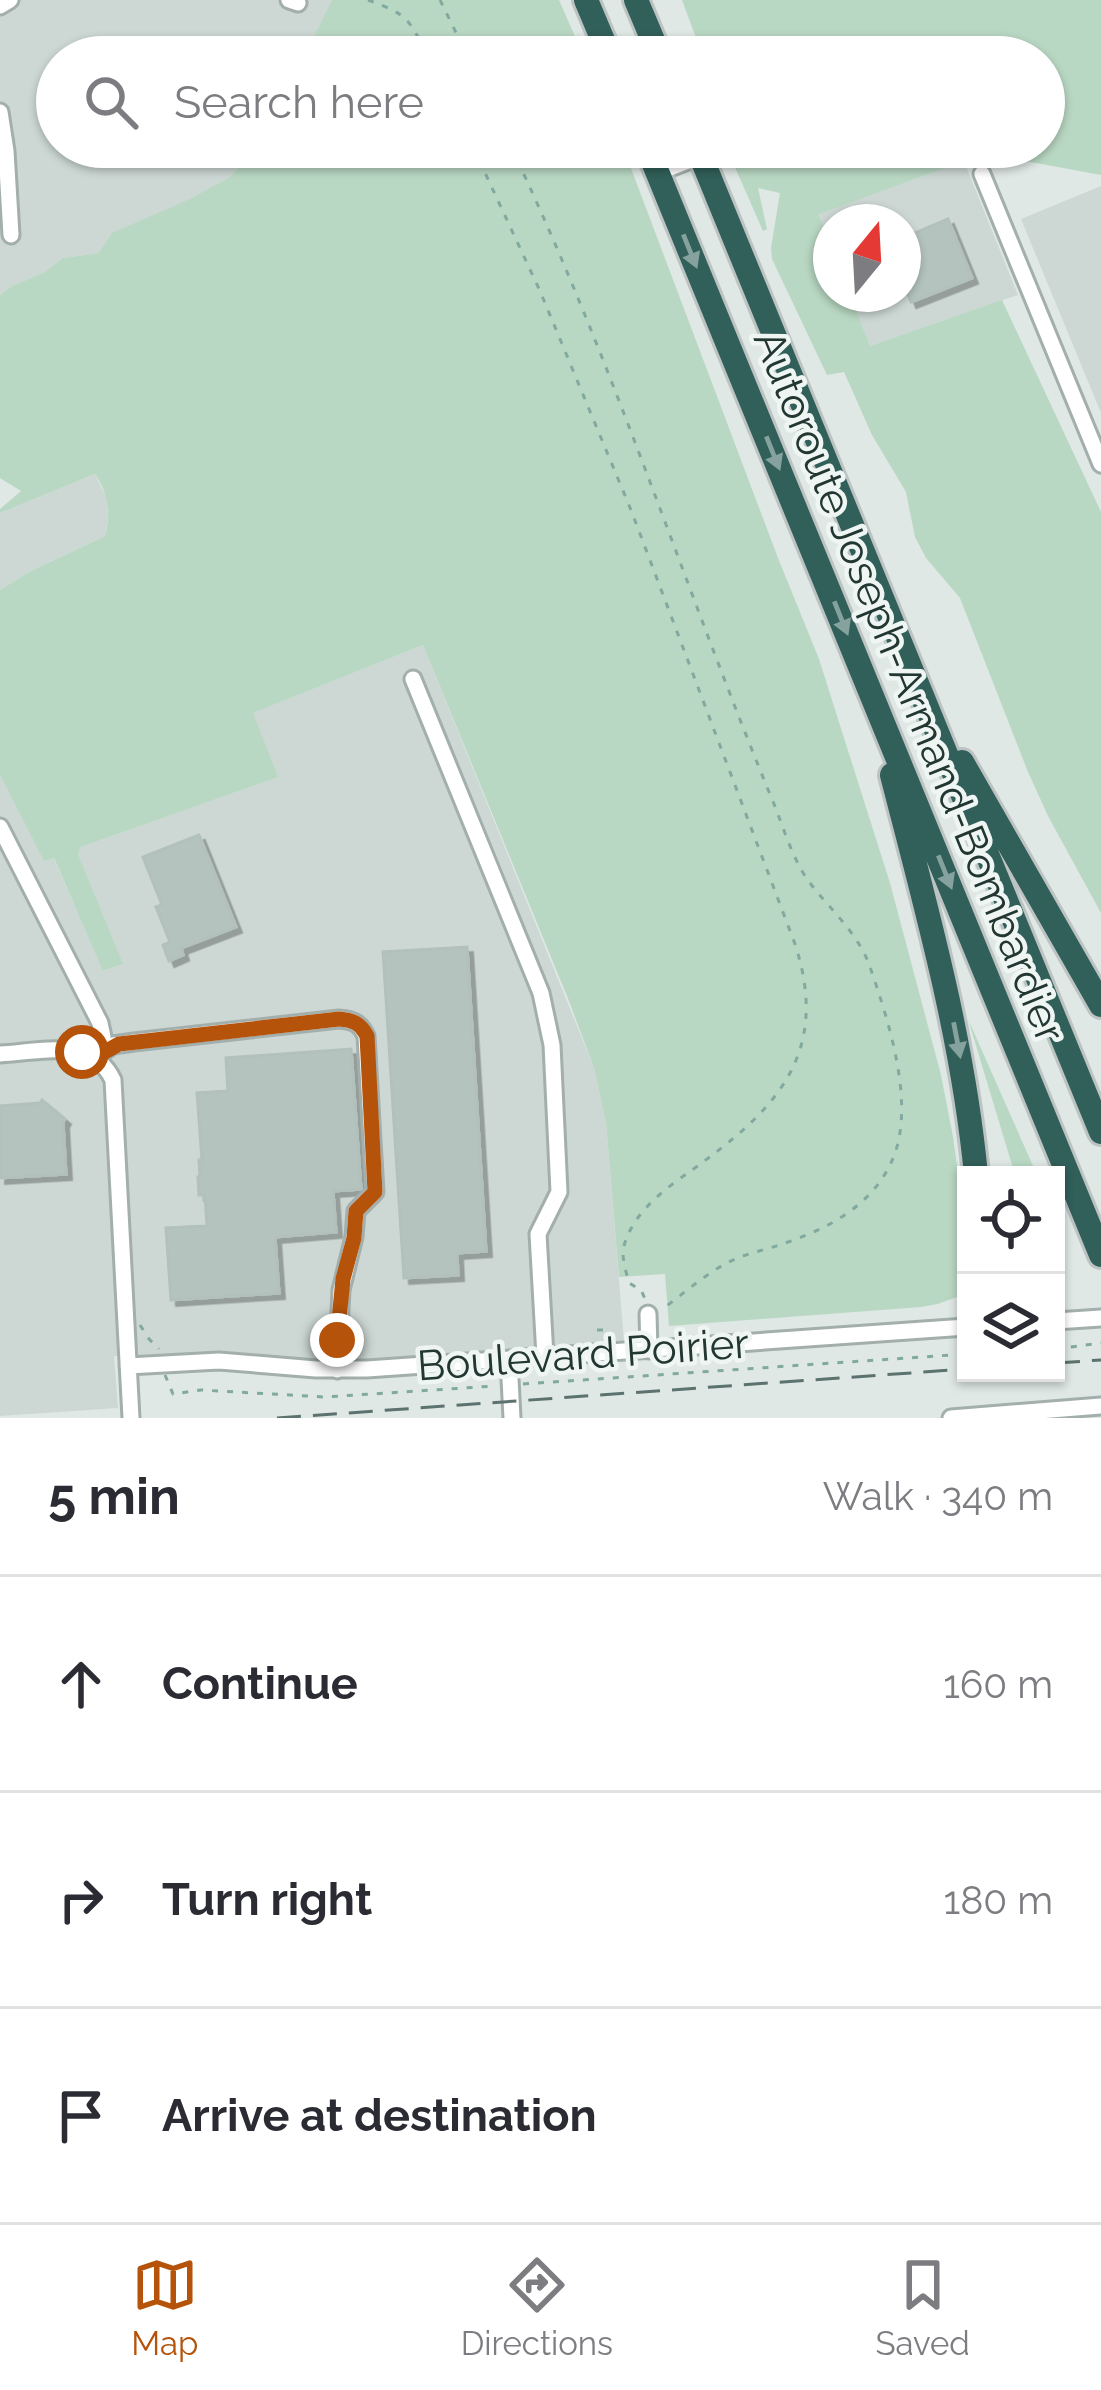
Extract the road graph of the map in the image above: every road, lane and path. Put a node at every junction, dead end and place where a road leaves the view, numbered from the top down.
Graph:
1 (10, 0) edge
2 (368, 0) edge
3 (440, 0) edge
4 (586, 0) edge
5 (636, 0) edge
6 (0, 6) edge
7 (417, 36) edge
8 (458, 36) edge
9 (601, 36) edge
10 (651, 36) edge
11 (0, 112) edge
12 (483, 168) edge
13 (520, 168) edge
14 (655, 168) edge
15 (665, 168) edge
16 (706, 168) edge
17 (657, 172) junction
18 (982, 174) dead end
19 (11, 236) dead end
20 (1101, 464) edge
21 (413, 679) dead end
22 (869, 686) junction
23 (924, 700) junction
24 (0, 827) edge
25 (1101, 1005) edge
26 (0, 1054) edge
27 (96, 1057) junction
28 (1101, 1132) edge
29 (975, 1166) edge
30 (1101, 1255) edge
31 (648, 1314) junction
32 (1101, 1318) edge
33 (1065, 1320) edge
34 (142, 1325) dead end
35 (957, 1328) edge
36 (597, 1330) dead end
37 (604, 1330) dead end
38 (1101, 1343) edge
39 (1065, 1347) edge
40 (649, 1350) junction
41 (163, 1351) dead end
42 (957, 1355) edge
43 (545, 1356) junction
44 (509, 1359) junction
45 (128, 1366) junction
46 (337, 1370) junction
47 (166, 1380) dead end
48 (510, 1385) junction
49 (1101, 1406) edge
50 (131, 1418) edge
51 (512, 1418) edge
52 (951, 1418) edge

1 - 6 street
2 - 7 path
3 - 8 path
4 - 9 highway
5 - 10 highway
11 - 19 street
12 - 31 path
13 - 31 path
14 - 17 highway, Autoroute Joseph-Armand-Bombardier
15 - 17 street
16 - 23 highway, Autoroute Joseph-Armand-Bombardier
17 -> 22 highway, Autoroute Joseph-Armand-Bombardier
18 - 20 street
21 - 43 street
22 -> 29 highway
22 -> 30 highway, Autoroute Joseph-Armand-Bombardier
23 - 25 highway
23 - 28 highway, Autoroute Joseph-Armand-Bombardier
24 - 27 street
26 - 27 street
27 - 45 street
27 - 46 street
31 - 40 street
32 - 33 street
34 - 41 path
35 - 40 street, Boulevard Poirier
36 - 37 path
38 - 39 path
40 - 43 street, Boulevard Poirier
42 - 48 path, Boulevard Poirier
43 - 44 street, Boulevard Poirier
44 - 46 street, Boulevard Poirier
44 - 48 street
45 - 46 street, Boulevard Poirier
45 - 50 street
47 - 48 path, Boulevard Poirier
48 - 51 street
49 - 52 street

